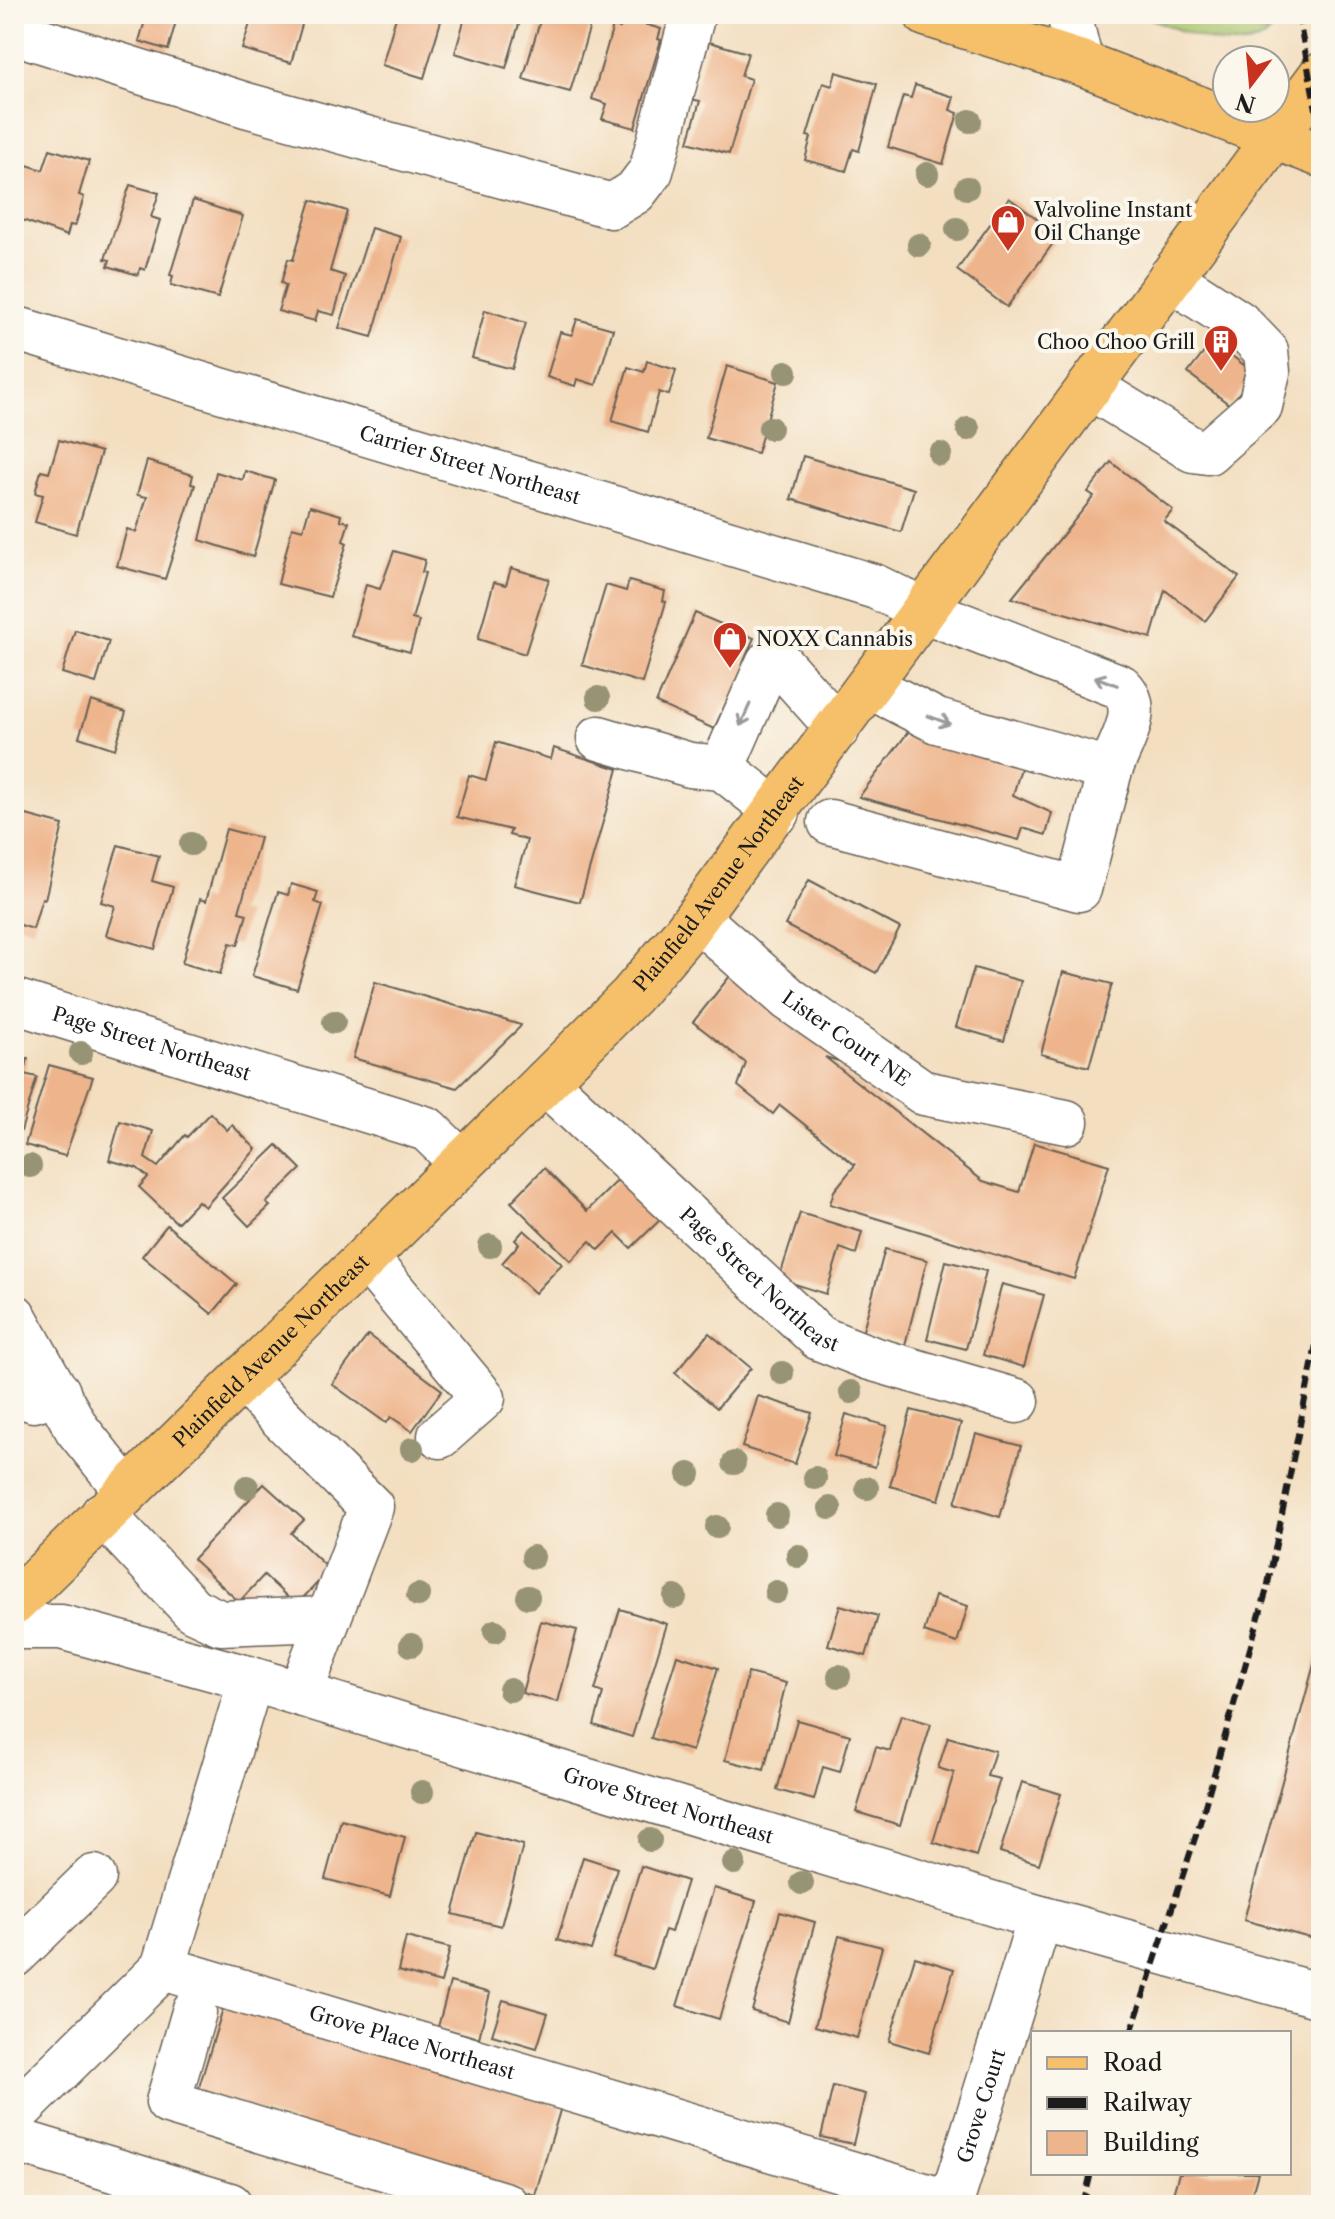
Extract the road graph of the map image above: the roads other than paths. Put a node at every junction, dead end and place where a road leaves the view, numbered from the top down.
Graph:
1 (693, 14) edge
2 (926, 14) edge
3 (1069, 14) edge
4 (14, 32) edge
5 (1081, 63) junction
6 (1321, 75) edge
7 (1277, 139) junction
8 (1321, 155) edge
9 (1170, 278) junction
10 (14, 328) edge
11 (1090, 387) junction
12 (923, 610) junction
13 (869, 686) junction
14 (838, 728) junction
15 (599, 738) dead end
16 (722, 768) junction
17 (1110, 770) junction
18 (778, 812) junction
19 (830, 822) dead end
20 (697, 918) junction
21 (14, 1001) edge
22 (545, 1082) junction
23 (1066, 1122) dead end
24 (462, 1163) junction
25 (366, 1258) junction
26 (14, 1316) edge
27 (242, 1379) junction
28 (58, 1392) junction
29 (14, 1393) edge
30 (1017, 1401) dead end
31 (440, 1436) dead end
32 (115, 1503) junction
33 (14, 1603) edge
34 (328, 1619) junction
35 (14, 1627) edge
36 (251, 1679) junction
37 (300, 1694) junction
38 (94, 1877) dead end
39 (1040, 1918) junction
40 (14, 1955) edge
41 (163, 1968) junction
42 (1321, 1996) edge
43 (194, 2012) dead end
44 (14, 2115) edge
45 (14, 2140) edge
46 (951, 2203) joint
47 (230, 2205) edge
48 (506, 2205) edge

1 - 4 street
2 - 5 main road
3 - 5 street
5 - 7 main road
6 - 7 main road, Plainfield Avenue Northeast
7 - 8 main road
7 - 9 main road, Plainfield Avenue Northeast
9 - 11 main road, Plainfield Avenue Northeast
9 - 11 street
10 - 12 street, Carrier Street Northeast
11 - 12 main road, Plainfield Avenue Northeast
12 - 13 main road, Plainfield Avenue Northeast
17 -> 12 street, Carrier Street Northeast
13 - 14 main road, Plainfield Avenue Northeast
13 -> 17 street
14 -> 16 street
14 - 18 main road, Plainfield Avenue Northeast
15 - 16 street
16 - 18 street
17 - 19 street, Carrier Street Northeast
18 - 20 main road, Plainfield Avenue Northeast
20 - 22 main road, Plainfield Avenue Northeast
20 - 23 street, Lister Court NE
21 - 24 street, Page Street Northeast
22 - 24 main road, Plainfield Avenue Northeast
22 - 30 street, Page Street Northeast
24 - 25 main road, Plainfield Avenue Northeast
25 - 27 main road, Plainfield Avenue Northeast
25 - 31 street
26 - 28 street
27 - 32 main road, Plainfield Avenue Northeast
27 - 34 street
28 - 29 street
28 - 32 street
32 - 33 main road, Plainfield Avenue Northeast
32 - 34 street
34 - 37 street
35 - 36 street, Grove Street Northeast
36 - 37 street, Grove Street Northeast
36 - 41 street
37 - 39 street, Grove Street Northeast
38 - 40 street
39 - 42 street, Grove Street Northeast
39 - 46 street, Grove Court
41 - 44 street
41 - 46 street, Grove Place Northeast
43 - 48 street
45 - 47 street

